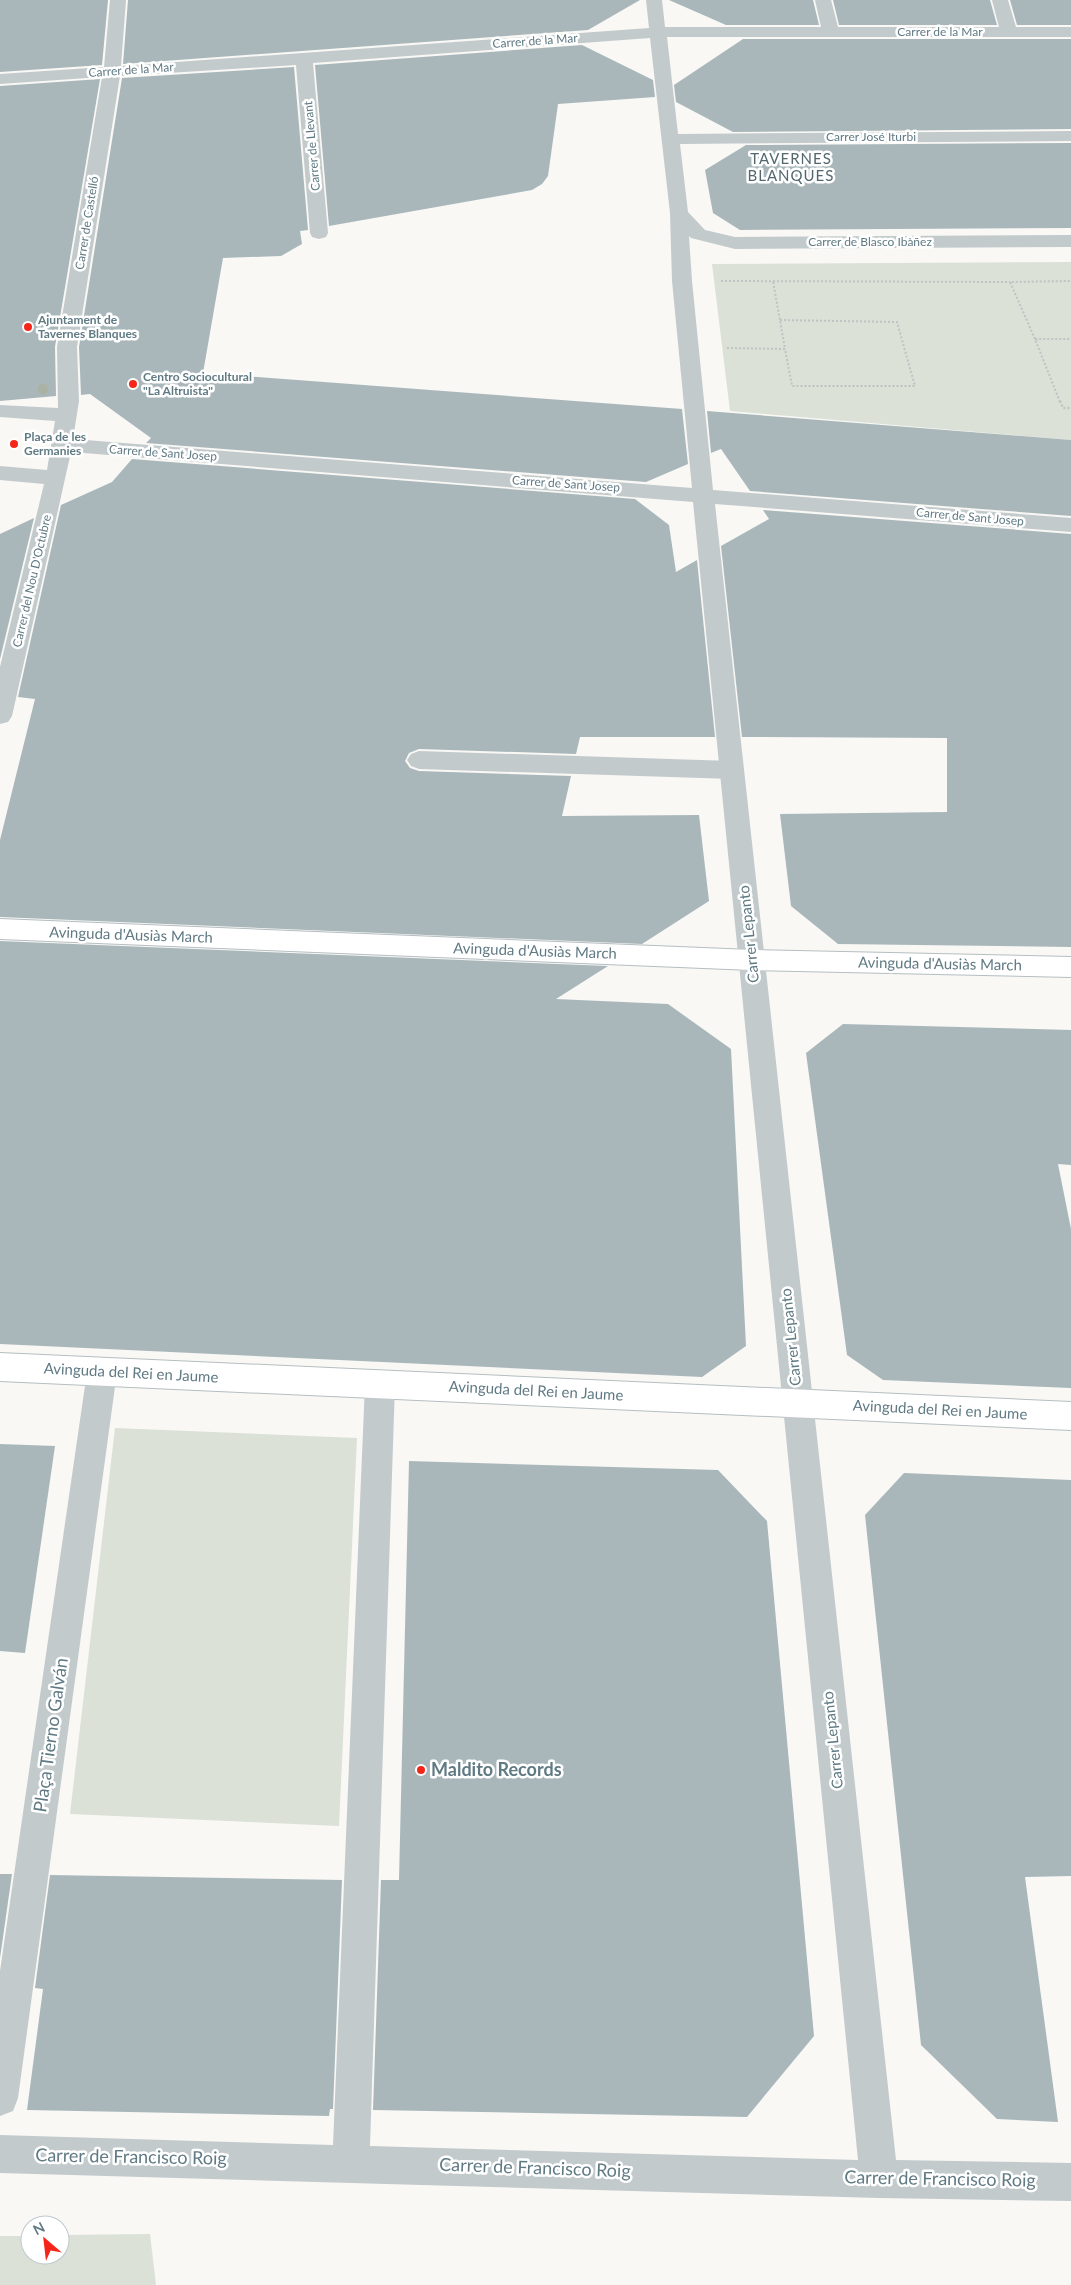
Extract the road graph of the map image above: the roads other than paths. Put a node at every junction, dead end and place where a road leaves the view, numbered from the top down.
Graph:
1 (118, 0) edge
2 (654, 0) edge
3 (823, 0) edge
4 (1000, 0) edge
5 (658, 32) junction
6 (831, 32) junction
7 (1009, 32) junction
8 (1071, 32) edge
9 (304, 59) junction
10 (112, 71) junction
11 (0, 79) edge
12 (1071, 136) edge
13 (671, 139) junction
14 (679, 213) junction
15 (319, 233) dead end
16 (1071, 241) edge
17 (0, 411) edge
18 (66, 415) junction
19 (62, 445) junction
20 (0, 473) edge
21 (56, 478) junction
22 (703, 495) junction
23 (1071, 525) edge
24 (0, 716) edge
25 (419, 760) dead end
26 (732, 770) junction
27 (0, 929) edge
28 (752, 960) junction
29 (1071, 967) edge
30 (0, 1367) edge
31 (102, 1372) junction
32 (380, 1384) junction
33 (798, 1403) junction
34 (1071, 1416) edge
35 (0, 2098) edge
36 (0, 2154) edge
37 (351, 2162) junction
38 (879, 2179) junction
39 (1071, 2182) edge

1 - 10 street, Carrer de Castelló
2 - 5 street, Carrer Lepanto
3 - 6 street
4 - 7 street
5 - 6 street, Carrer de la Mar
5 - 9 street, Carrer de la Mar
5 - 13 street, Carrer Lepanto
6 - 7 street, Carrer de la Mar
7 - 8 street, Carrer de la Mar
9 - 10 street, Carrer de la Mar
9 - 15 street, Carrer de Llevant
10 - 11 street, Carrer de la Mar
10 - 18 street, Carrer de Castelló
12 - 13 street, Carrer José Iturbi
13 - 14 street, Carrer Lepanto
14 - 16 street, Carrer de Blasco Ibàñez
14 - 22 street, Carrer Lepanto
17 - 18 street
18 - 19 street, Carrer de Castelló
19 - 21 street, Carrer del Nou D'Octubre
19 - 22 street, Carrer de Sant Josep
20 - 21 street
21 - 24 street, Carrer del Nou D'Octubre
22 - 23 street, Carrer de Sant Josep
22 - 26 street, Carrer Lepanto
25 - 26 street
26 - 28 street, Carrer Lepanto
27 - 28 street, Avinguda d'Ausiàs March
28 - 29 street, Avinguda d'Ausiàs March
28 - 33 street, Carrer Lepanto
30 - 31 street, Avinguda del Rei en Jaume
31 - 32 street, Avinguda del Rei en Jaume
31 - 35 street, Plaça Tierno Galván
32 - 33 street, Avinguda del Rei en Jaume
32 - 37 street
33 - 34 street, Avinguda del Rei en Jaume
33 - 38 street, Carrer Lepanto
36 - 37 street, Carrer de Francisco Roig
37 - 38 street, Carrer de Francisco Roig
38 - 39 street, Carrer de Francisco Roig

